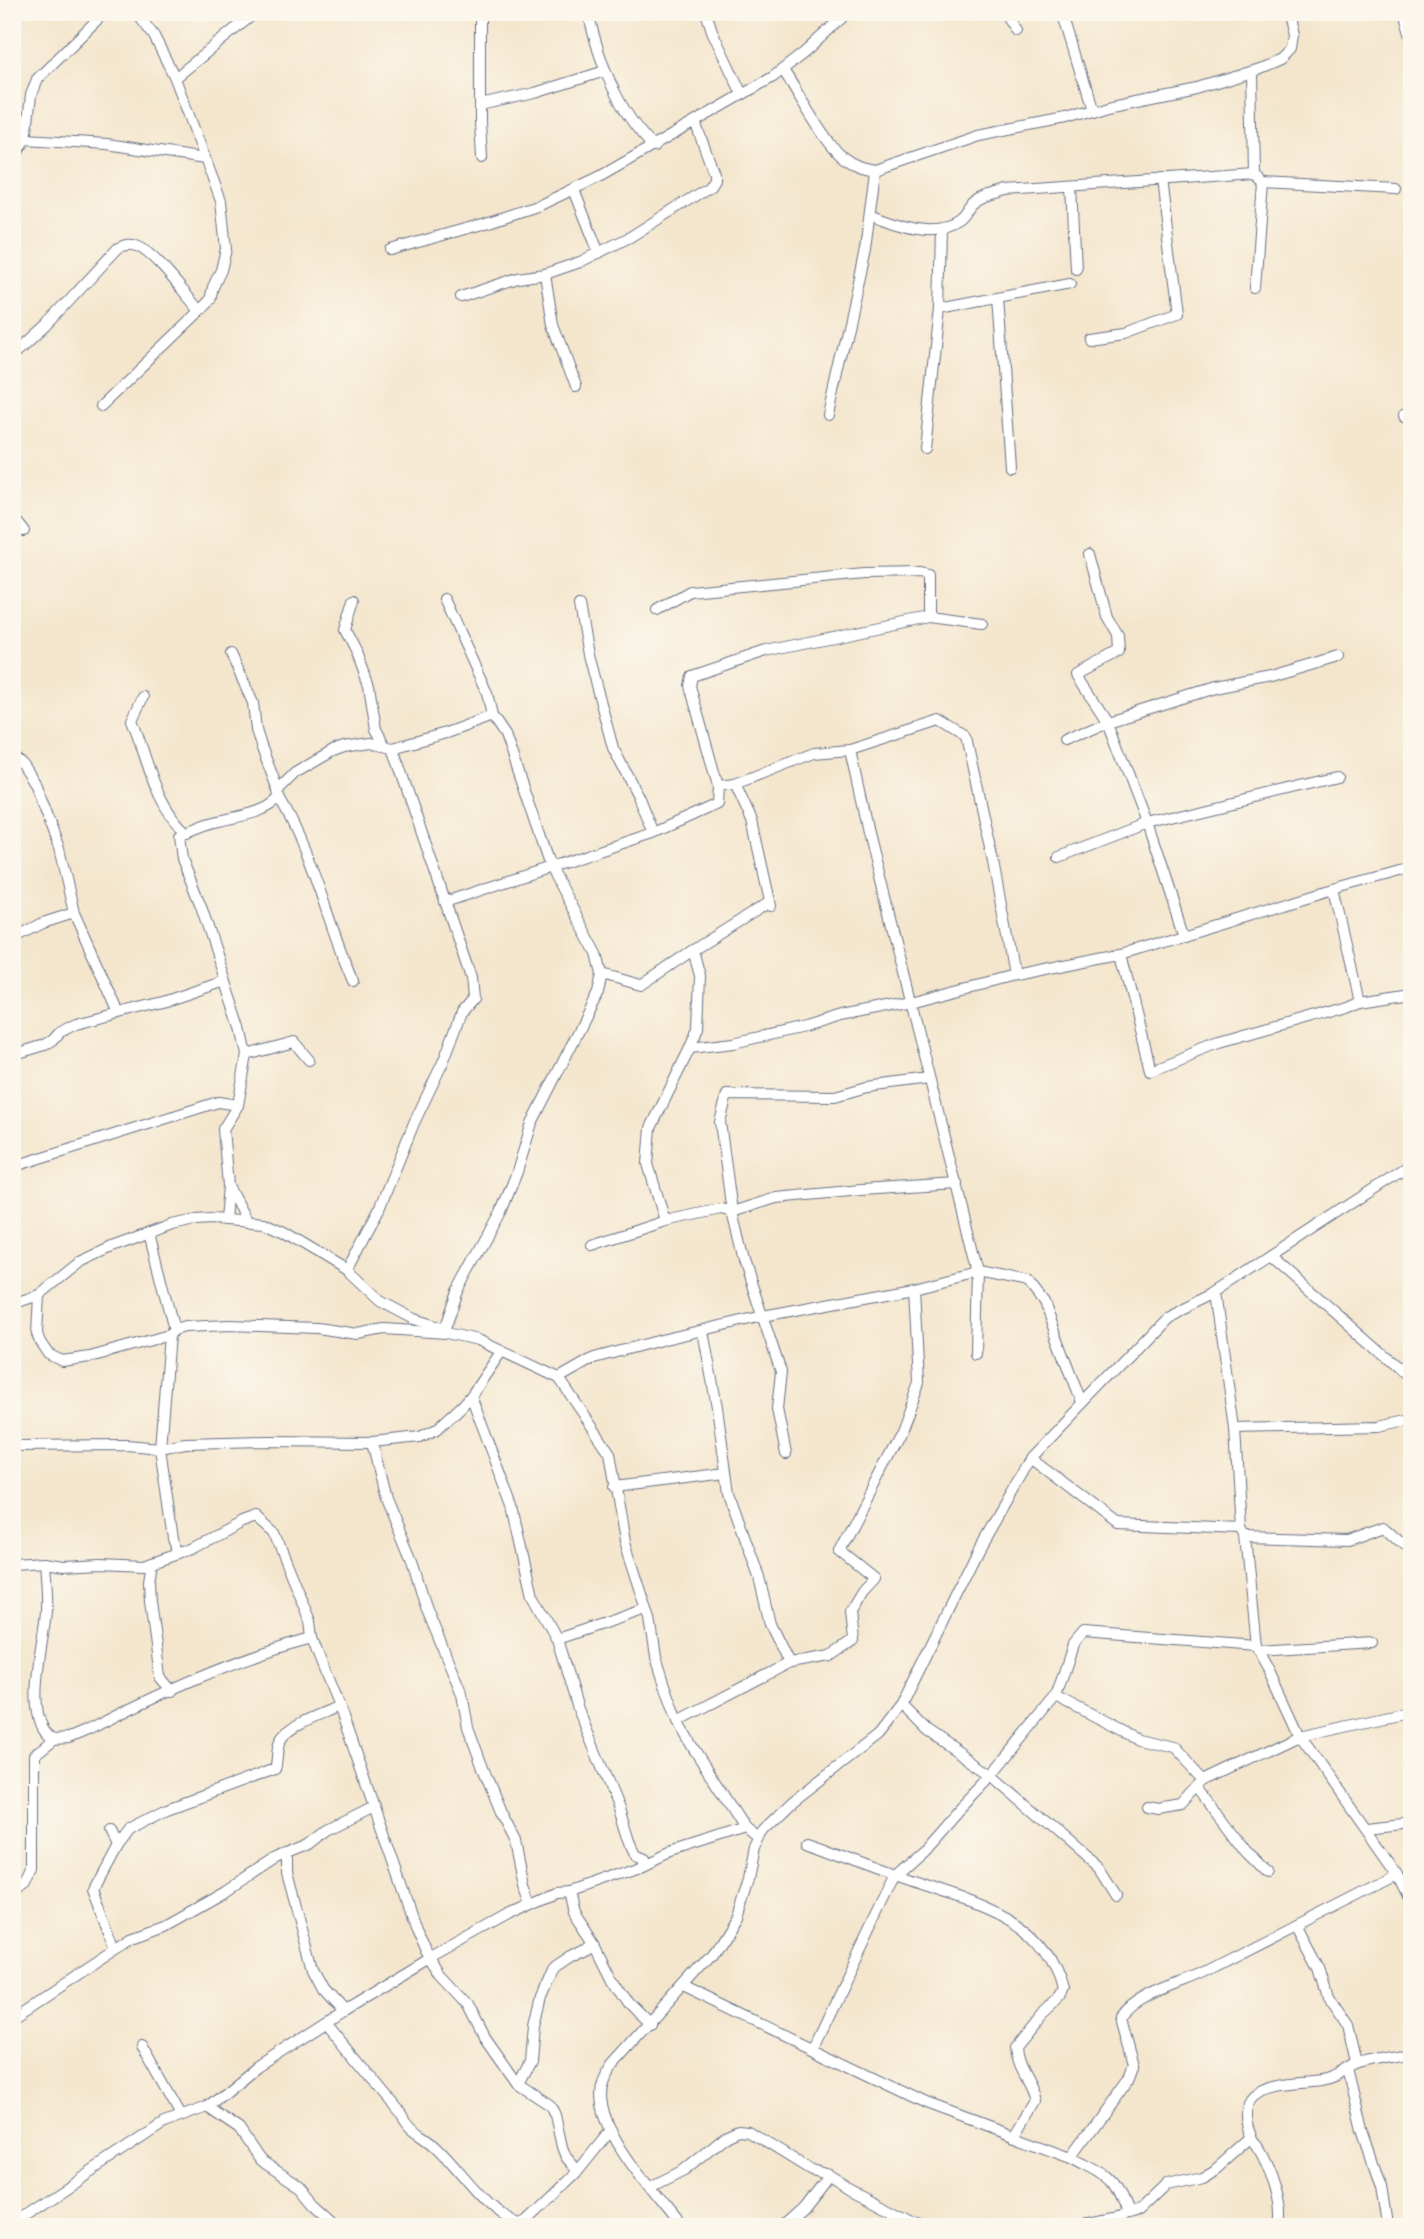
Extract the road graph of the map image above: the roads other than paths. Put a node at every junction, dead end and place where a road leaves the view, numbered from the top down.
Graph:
1 (105, 12) edge
2 (136, 12) edge
3 (256, 12) edge
4 (480, 12) edge
5 (588, 12) edge
6 (706, 12) edge
7 (830, 12) edge
8 (848, 12) edge
9 (1004, 12) edge
10 (1286, 12) edge
11 (1404, 12) edge
12 (1063, 15) dead end
13 (839, 20) junction
14 (1016, 31) dead end
15 (1412, 39) edge
16 (783, 70) junction
17 (1252, 70) junction
18 (605, 71) junction
19 (175, 78) junction
20 (742, 94) junction
21 (480, 106) junction
22 (1092, 110) junction
23 (695, 122) junction
24 (26, 139) junction
25 (654, 147) junction
26 (482, 158) dead end
27 (205, 159) junction
28 (12, 162) edge
29 (875, 170) junction
30 (1254, 174) junction
31 (1160, 180) junction
32 (1263, 182) junction
33 (1072, 187) junction
34 (1396, 189) dead end
35 (573, 190) junction
36 (870, 214) junction
37 (942, 230) junction
38 (390, 250) dead end
39 (598, 253) junction
40 (1076, 269) dead end
41 (545, 274) junction
42 (1070, 284) dead end
43 (1255, 288) dead end
44 (461, 297) dead end
45 (998, 298) junction
46 (940, 309) junction
47 (200, 311) junction
48 (1089, 338) dead end
49 (12, 357) edge
50 (576, 387) dead end
51 (101, 406) dead end
52 (828, 415) dead end
53 (925, 449) dead end
54 (1010, 467) dead end
55 (12, 516) edge
56 (24, 531) dead end
57 (1090, 554) dead end
58 (444, 599) dead end
59 (354, 600) dead end
60 (579, 606) dead end
61 (657, 610) dead end
62 (928, 617) junction
63 (982, 624) dead end
64 (231, 654) dead end
65 (1338, 657) dead end
66 (143, 697) dead end
67 (492, 716) junction
68 (1108, 721) junction
69 (376, 729) junction
70 (1064, 740) dead end
71 (371, 743) junction
72 (389, 747) junction
73 (850, 750) junction
74 (12, 756) edge
75 (1337, 777) dead end
76 (735, 784) junction
77 (718, 786) junction
78 (279, 794) junction
79 (1147, 822) junction
80 (653, 832) junction
81 (187, 833) junction
82 (1059, 857) dead end
83 (550, 867) junction
84 (1407, 869) dead end
85 (1334, 889) junction
86 (445, 902) junction
87 (74, 913) junction
88 (1184, 935) junction
89 (12, 939) edge
90 (693, 950) junction
91 (1121, 954) junction
92 (602, 974) junction
93 (1014, 975) junction
94 (225, 981) junction
95 (353, 981) dead end
96 (1412, 993) edge
97 (1360, 1001) junction
98 (911, 1002) junction
99 (120, 1013) junction
100 (690, 1048) junction
101 (12, 1055) edge
102 (247, 1055) junction
103 (309, 1060) dead end
104 (929, 1079) junction
105 (238, 1105) junction
106 (1412, 1164) edge
107 (12, 1167) edge
108 (957, 1184) junction
109 (228, 1186) junction
110 (732, 1212) junction
111 (225, 1220) junction
112 (665, 1221) junction
113 (247, 1222) junction
114 (149, 1233) junction
115 (592, 1245) dead end
116 (1271, 1256) junction
117 (346, 1270) junction
118 (978, 1272) junction
119 (914, 1288) junction
120 (1216, 1292) junction
121 (39, 1295) junction
122 (12, 1304) edge
123 (763, 1316) junction
124 (446, 1331) junction
125 (703, 1331) junction
126 (172, 1333) junction
127 (501, 1352) junction
128 (976, 1353) dead end
129 (1412, 1353) edge
130 (1402, 1372) junction
131 (559, 1378) junction
132 (1412, 1380) edge
133 (471, 1396) junction
134 (1082, 1402) junction
135 (1412, 1419) edge
136 (1235, 1429) junction
137 (372, 1442) junction
138 (12, 1446) edge
139 (160, 1448) junction
140 (786, 1454) dead end
141 (1030, 1458) junction
142 (726, 1473) junction
143 (614, 1487) junction
144 (1243, 1533) junction
145 (179, 1553) junction
146 (1412, 1553) edge
147 (44, 1562) junction
148 (152, 1562) junction
149 (12, 1564) edge
150 (646, 1609) junction
151 (312, 1638) junction
152 (557, 1639) junction
153 (1372, 1643) dead end
154 (1257, 1648) junction
155 (789, 1663) junction
156 (172, 1691) junction
157 (1056, 1697) junction
158 (901, 1705) junction
159 (339, 1706) junction
160 (1412, 1711) edge
161 (678, 1721) junction
162 (1300, 1736) junction
163 (54, 1739) junction
164 (992, 1775) junction
165 (1202, 1784) junction
166 (374, 1807) junction
167 (1147, 1807) dead end
168 (1412, 1823) edge
169 (1367, 1828) junction
170 (745, 1829) junction
171 (109, 1831) dead end
172 (758, 1839) junction
173 (807, 1842) dead end
174 (116, 1845) junction
175 (287, 1853) junction
176 (276, 1858) junction
177 (642, 1866) junction
178 (1268, 1872) dead end
179 (287, 1873) junction
180 (1397, 1874) junction
181 (895, 1875) junction
182 (569, 1892) junction
183 (1116, 1895) dead end
184 (12, 1896) edge
185 (532, 1904) junction
186 (1412, 1904) edge
187 (1297, 1924) junction
188 (594, 1942) junction
189 (116, 1947) junction
190 (430, 1958) junction
191 (684, 1987) junction
192 (343, 2011) junction
193 (12, 2017) edge
194 (326, 2022) junction
195 (650, 2025) junction
196 (142, 2047) dead end
197 (813, 2047) junction
198 (1412, 2053) edge
199 (1352, 2067) junction
200 (518, 2084) junction
201 (207, 2107) junction
202 (181, 2116) junction
203 (611, 2130) junction
204 (1014, 2135) junction
205 (1251, 2138) junction
206 (1072, 2157) junction
207 (578, 2171) junction
208 (829, 2175) junction
209 (650, 2187) junction
210 (1127, 2215) junction
211 (12, 2223) edge
212 (523, 2225) edge
213 (341, 2227) edge
214 (681, 2227) edge
215 (782, 2227) edge
216 (926, 2227) edge
217 (1074, 2227) edge
218 (1279, 2227) edge
219 (1388, 2227) edge

1 - 24 street
2 - 19 street
3 - 19 street
4 - 21 street
5 - 18 street
6 - 20 street
7 - 13 street
8 - 13 street
9 - 14 street
10 - 17 street
11 - 15 street
12 - 22 street
13 - 16 street
16 - 20 street
16 - 29 street
17 - 22 street
17 - 30 street
18 - 21 street
18 - 25 street
19 - 27 street
20 - 23 street
21 - 26 street
22 - 29 street
23 - 25 street
23 - 39 street
24 - 27 street
24 - 28 street
25 - 35 street
27 - 47 street
29 - 36 street
30 - 31 street
30 - 32 street
31 - 33 street
31 - 48 street
32 - 34 street
32 - 43 street
33 - 37 street
33 - 40 street
35 - 38 street
35 - 39 street
36 - 37 street
36 - 52 street
37 - 46 street
39 - 41 street
41 - 44 street
41 - 50 street
42 - 45 street
45 - 46 street
45 - 54 street
46 - 53 street
47 - 49 street
47 - 51 street
55 - 56 street
57 - 68 street
58 - 67 street
59 - 69 street
60 - 80 street
61 - 62 street
62 - 63 street
62 - 77 street
64 - 78 street
65 - 68 street
66 - 81 street
67 - 72 street
67 - 83 street
68 - 70 street
68 - 79 street
69 - 71 street
69 - 72 street
71 - 72 street
71 - 78 street
72 - 86 street
73 - 76 street
73 - 93 street
73 - 98 street
74 - 87 street
75 - 79 street
76 - 77 street
76 - 90 street
77 - 80 street
78 - 81 street
78 - 95 street
79 - 82 street
79 - 88 street
80 - 83 street
81 - 94 street
83 - 86 street
83 - 92 street
84 - 85 street
85 - 88 street
85 - 97 street
86 - 117 street
87 - 89 street
87 - 99 street
88 - 91 street
90 - 92 street
90 - 100 street
91 - 93 street
91 - 97 street
92 - 124 street
93 - 98 street
94 - 99 street
94 - 102 street
96 - 97 street
98 - 100 street
98 - 104 street
99 - 101 street
100 - 112 street
102 - 103 street
102 - 105 street
104 - 108 street
104 - 110 street
105 - 107 street
105 - 109 street
106 - 116 street
108 - 110 street
108 - 118 street
109 - 111 street
109 - 113 street
110 - 112 street
110 - 123 street
111 - 113 street
111 - 114 street
112 - 115 street
113 - 117 street
114 - 121 street
114 - 126 street
116 - 120 street
116 - 130 street
117 - 124 street
118 - 119 street
118 - 128 street
118 - 134 street
119 - 123 street
119 - 155 street
120 - 134 street
120 - 136 street
121 - 122 street
121 - 126 street
123 - 125 street
123 - 140 street
124 - 126 street
124 - 127 street
125 - 131 street
125 - 142 street
126 - 139 street
127 - 131 street
127 - 133 street
129 - 130 street
130 - 132 street
131 - 143 street
133 - 137 street
133 - 152 street
134 - 141 street
135 - 136 street
136 - 144 street
137 - 139 street
137 - 185 street
138 - 139 street
139 - 145 street
141 - 144 street
141 - 158 street
142 - 143 street
142 - 155 street
143 - 150 street
144 - 146 street
144 - 154 street
145 - 148 street
145 - 151 street
147 - 148 street
147 - 149 street
147 - 163 street
148 - 156 street
150 - 152 street
150 - 161 street
151 - 156 street
151 - 159 street
152 - 177 street
153 - 154 street
154 - 157 street
154 - 162 street
155 - 161 street
156 - 163 street
157 - 164 street
157 - 165 street
158 - 164 street
158 - 172 street
159 - 166 street
159 - 174 street
160 - 162 street
161 - 170 street
162 - 165 street
162 - 169 street
163 - 184 street
164 - 181 street
164 - 183 street
165 - 167 street
165 - 178 street
166 - 175 street
166 - 190 street
168 - 169 street
169 - 180 street
170 - 172 street
170 - 177 street
171 - 174 street
172 - 191 street
173 - 181 street
174 - 189 street
175 - 176 street
175 - 179 street
176 - 179 street
176 - 189 street
177 - 182 street
179 - 192 street
180 - 186 street
180 - 187 street
181 - 197 street
181 - 204 street
182 - 185 street
182 - 188 street
185 - 190 street
187 - 199 street
187 - 206 street
188 - 195 street
188 - 200 street
189 - 193 street
190 - 192 street
190 - 200 street
191 - 195 street
191 - 197 street
192 - 194 street
194 - 201 street
194 - 212 street
195 - 203 street
196 - 202 street
197 - 204 street
198 - 199 street
199 - 205 street
199 - 219 street
200 - 207 street
201 - 202 street
201 - 213 street
202 - 211 street
203 - 207 street
203 - 209 street
204 - 206 street
205 - 210 street
205 - 218 street
206 - 210 street
207 - 212 street
208 - 209 street
208 - 215 street
208 - 216 street
209 - 214 street
210 - 217 street

